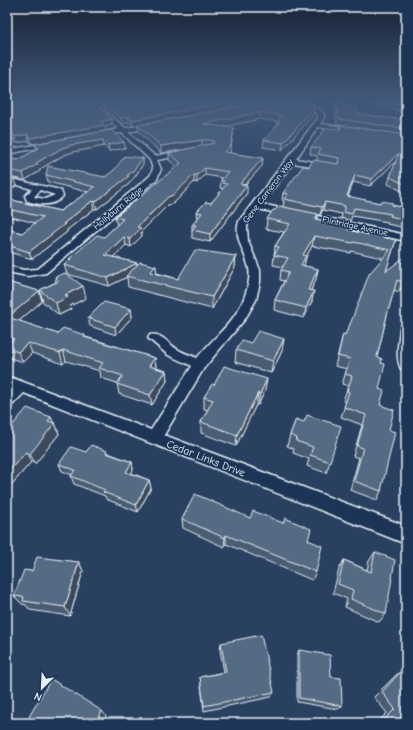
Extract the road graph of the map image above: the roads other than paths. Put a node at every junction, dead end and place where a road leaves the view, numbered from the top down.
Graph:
1 (98, 135) edge
2 (127, 135) edge
3 (310, 135) edge
4 (92, 136) edge
5 (61, 142) edge
6 (194, 151) edge
7 (13, 154) edge
8 (153, 159) junction
9 (291, 160) junction
10 (333, 168) edge
11 (7, 180) edge
12 (39, 187) dead end
13 (256, 206) junction
14 (406, 238) edge
15 (7, 269) edge
16 (406, 328) edge
17 (154, 338) dead end
18 (200, 364) junction
19 (406, 366) edge
20 (14, 384) edge
21 (7, 402) edge
22 (154, 438) junction
23 (406, 535) edge

1 - 4 street
2 - 8 street
3 - 9 street, Gene Cameron Way
5 - 7 street
6 - 8 street
8 - 15 street, Hollyburn Ridge
9 - 10 street
9 - 13 street, Gene Cameron Way
11 - 12 street
13 - 14 street, Flintridge Avenue
13 - 18 street, Gene Cameron Way
16 - 19 street
17 - 18 street
18 - 22 street, Gene Cameron Way
20 - 21 street
20 - 22 street, Cedar Links Drive
22 - 23 street, Cedar Links Drive

